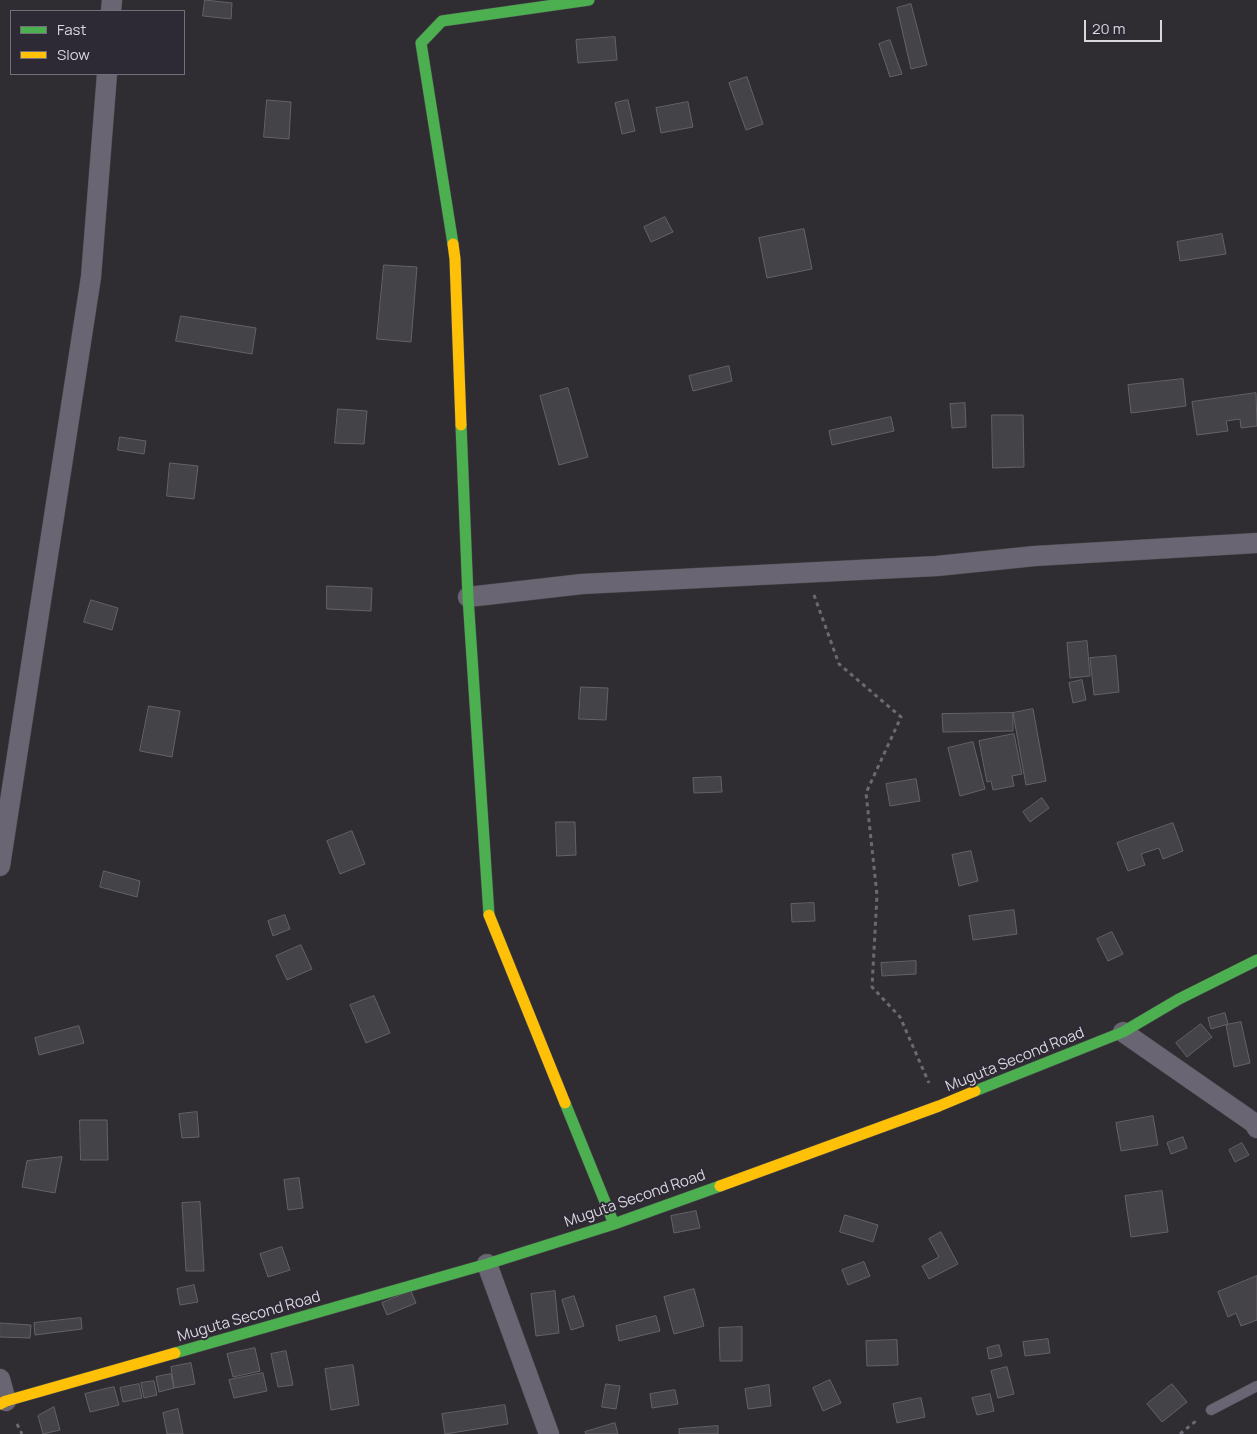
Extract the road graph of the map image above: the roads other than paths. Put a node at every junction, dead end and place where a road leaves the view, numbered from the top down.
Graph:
1 (589, 0) edge
2 (106, 75) edge
3 (1257, 543) edge
4 (468, 597) junction
5 (0, 866) edge
6 (1257, 960) edge
7 (1123, 1032) junction
8 (1257, 1128) edge
9 (614, 1224) junction
10 (488, 1264) junction
11 (0, 1379) edge
12 (1257, 1386) edge
13 (3, 1403) edge
14 (1211, 1410) dead end
15 (549, 1434) edge

1 - 4 street
2 - 5 street
3 - 4 street
4 - 9 street
6 - 7 street, Muguta Second Road
7 - 8 street
7 - 9 street, Muguta Second Road
9 - 10 street, Muguta Second Road
10 - 13 street, Muguta Second Road
10 - 15 street
11 - 13 street
12 - 14 lane

